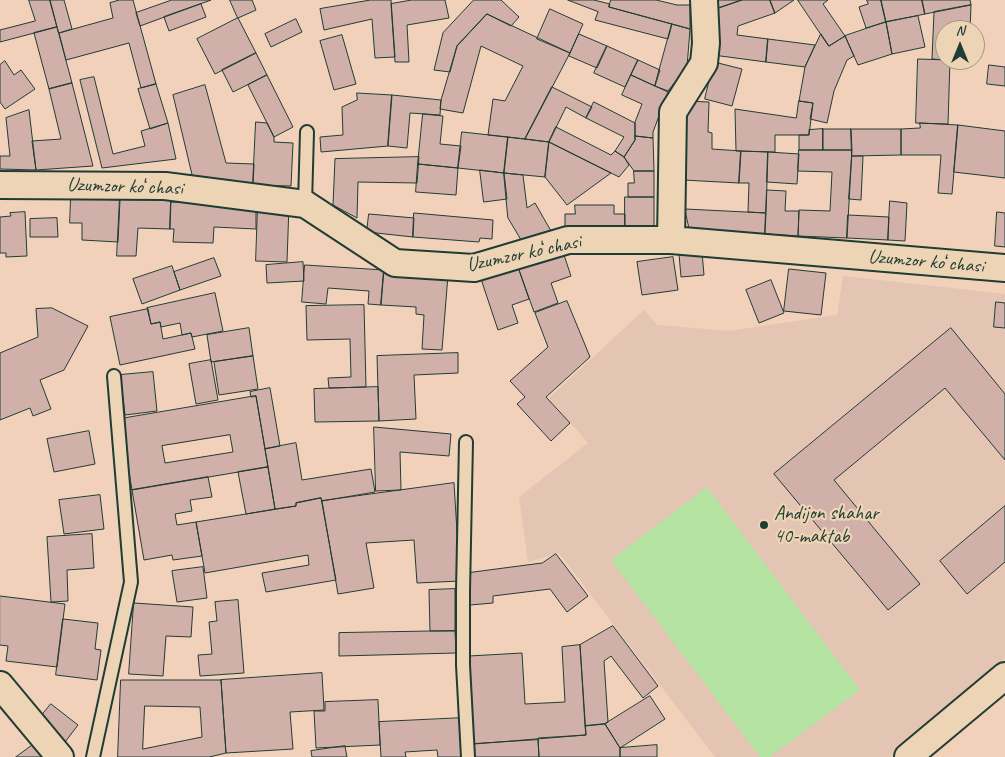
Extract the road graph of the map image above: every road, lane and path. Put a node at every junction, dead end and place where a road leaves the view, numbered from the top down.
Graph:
1 (704, 0) edge
2 (306, 132) dead end
3 (0, 185) edge
4 (305, 204) junction
5 (671, 240) junction
6 (1005, 268) edge
7 (114, 376) dead end
8 (466, 442) dead end
9 (1005, 676) edge
10 (0, 685) edge
11 (60, 757) edge
12 (93, 757) edge
13 (468, 757) edge
14 (908, 757) edge

1 - 5 street
2 - 4 lane
3 - 4 street, Uzumzor koʻchasi
4 - 5 street, Uzumzor koʻchasi
5 - 6 street, Uzumzor koʻchasi
7 - 12 lane
8 - 13 lane
9 - 14 street
10 - 11 street

